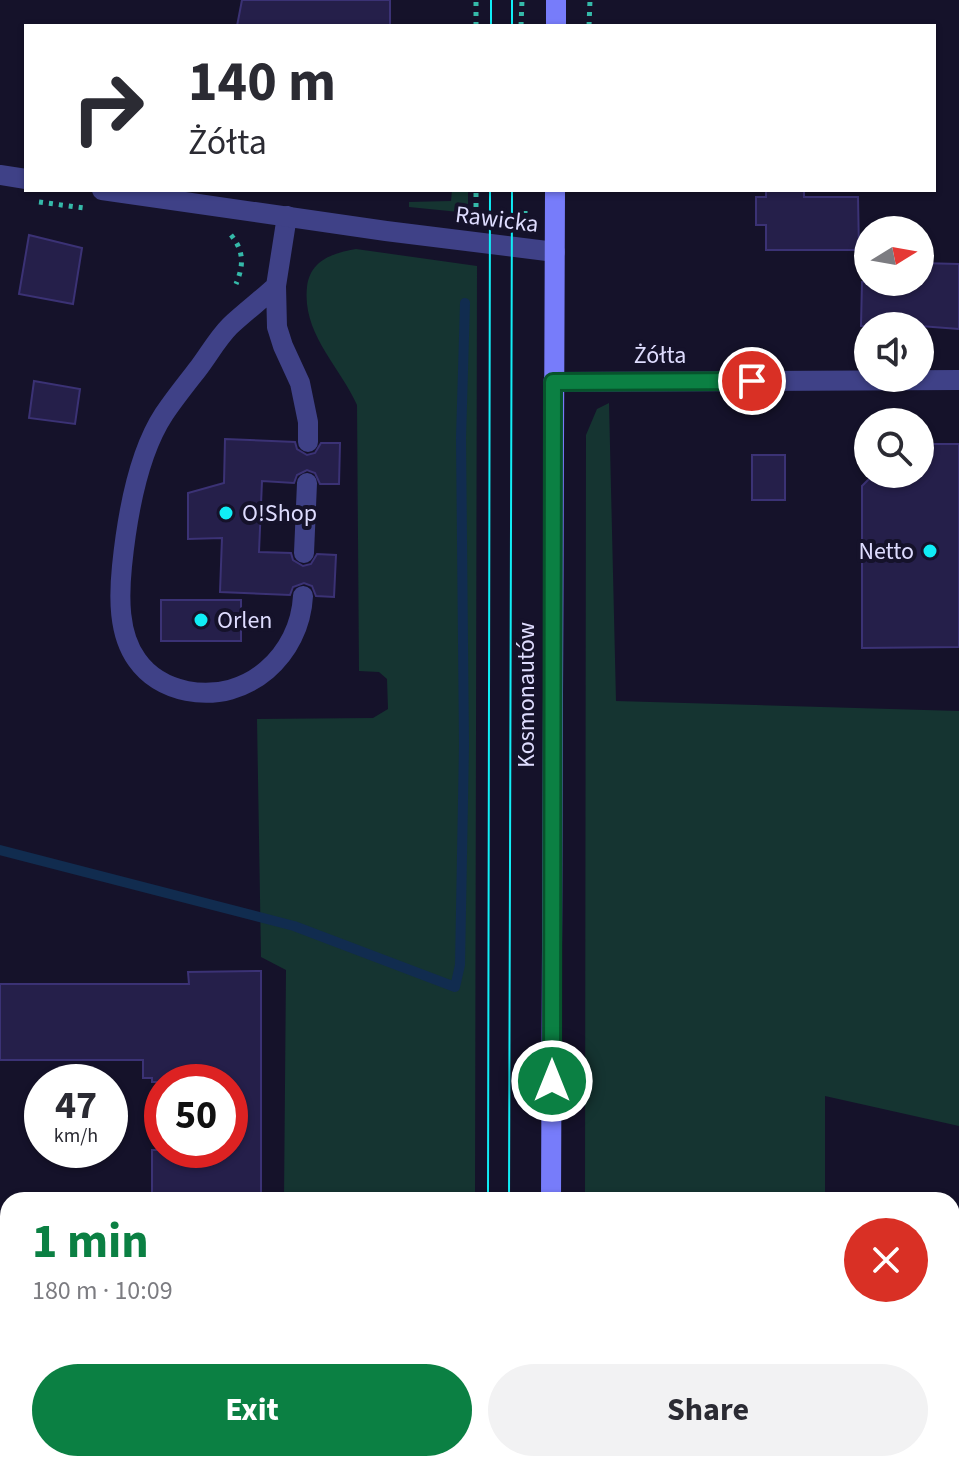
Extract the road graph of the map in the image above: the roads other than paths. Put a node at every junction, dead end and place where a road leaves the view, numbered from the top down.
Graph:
1 (556, 0) edge
2 (556, 24) edge
3 (0, 175) edge
4 (24, 179) edge
5 (116, 192) edge
6 (555, 192) edge
7 (287, 216) junction
8 (555, 252) junction
9 (276, 286) junction
10 (959, 380) edge
11 (553, 382) junction
12 (308, 442) dead end
13 (307, 483) dead end
14 (304, 553) dead end
15 (303, 596) dead end
16 (551, 1192) edge

1 - 2 main road
3 - 4 street
5 - 7 street, Rawicka
6 - 8 main road, Kosmonautów
7 - 8 street, Rawicka
7 - 9 street
8 - 11 main road, Kosmonautów
9 - 12 street
9 - 15 street
10 - 11 street, Żółta
11 - 16 main road, Kosmonautów
13 - 14 street

